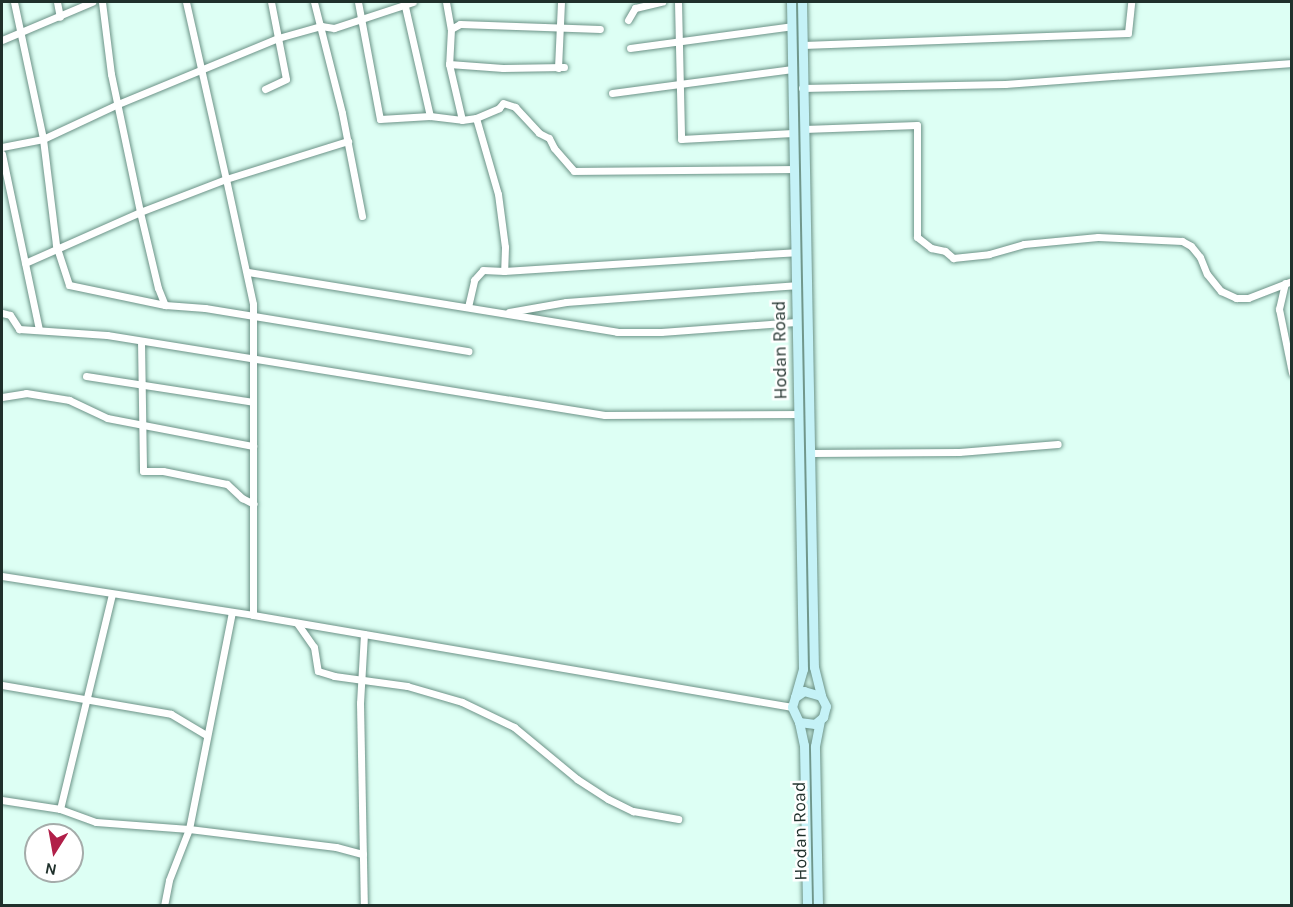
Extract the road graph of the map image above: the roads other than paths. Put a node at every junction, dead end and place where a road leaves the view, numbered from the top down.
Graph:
1 (14, 2) edge
2 (57, 2) edge
3 (92, 2) edge
4 (102, 2) edge
5 (186, 2) edge
6 (271, 2) edge
7 (314, 2) edge
8 (358, 2) edge
9 (413, 2) edge
10 (446, 2) edge
11 (561, 2) edge
12 (662, 2) edge
13 (678, 2) edge
14 (791, 2) edge
15 (802, 2) edge
16 (1131, 2) edge
17 (404, 3) edge
18 (60, 17) junction
19 (362, 18) junction
20 (628, 20) dead end
21 (321, 26) junction
22 (792, 26) junction
23 (559, 28) junction
24 (451, 29) junction
25 (600, 29) dead end
26 (21, 31) junction
27 (278, 38) junction
28 (2, 40) edge
29 (679, 40) junction
30 (803, 45) junction
31 (630, 48) dead end
32 (1292, 63) edge
33 (449, 64) junction
34 (792, 69) junction
35 (200, 71) junction
36 (680, 82) junction
37 (802, 88) junction
38 (265, 89) dead end
39 (612, 93) dead end
40 (118, 104) junction
41 (430, 116) junction
42 (476, 118) junction
43 (462, 120) junction
44 (804, 129) junction
45 (793, 132) junction
46 (44, 139) junction
47 (348, 141) junction
48 (2, 147) edge
49 (2, 153) edge
50 (794, 169) junction
51 (226, 179) junction
52 (140, 212) junction
53 (362, 216) dead end
54 (57, 249) junction
55 (795, 252) junction
56 (25, 263) junction
57 (504, 271) junction
58 (248, 272) junction
59 (1288, 282) edge
60 (795, 285) junction
61 (165, 305) junction
62 (468, 307) junction
63 (2, 313) edge
64 (504, 313) junction
65 (253, 316) junction
66 (796, 322) junction
67 (39, 330) junction
68 (141, 341) junction
69 (469, 351) dead end
70 (253, 359) junction
71 (1292, 373) edge
72 (86, 376) dead end
73 (142, 384) junction
74 (2, 397) edge
75 (253, 402) junction
76 (798, 414) junction
77 (144, 424) junction
78 (1058, 444) dead end
79 (253, 446) junction
80 (811, 453) junction
81 (254, 504) junction
82 (2, 576) edge
83 (112, 594) junction
84 (232, 612) junction
85 (254, 615) junction
86 (297, 623) junction
87 (364, 634) junction
88 (361, 678) junction
89 (2, 685) edge
90 (821, 696) junction
91 (795, 697) junction
92 (86, 699) junction
93 (792, 707) junction
94 (820, 721) junction
95 (799, 722) junction
96 (206, 735) junction
97 (2, 800) edge
98 (60, 809) junction
99 (678, 819) dead end
100 (189, 829) junction
101 (363, 854) junction
102 (165, 906) edge
103 (364, 906) edge
104 (807, 906) edge
105 (818, 906) edge

1 - 26 street
2 - 18 street
3 - 18 street
4 - 40 street
5 - 35 street
6 - 27 street
7 - 21 street
8 - 19 street
9 - 17 street
10 - 24 street
11 - 23 street
12 - 20 street
13 - 29 street
14 - 22 main road, Hodan Road
15 - 30 main road, Hodan Road
16 - 30 street
17 - 19 street
17 - 41 street
18 - 26 street
19 - 21 street
19 - 41 street
21 - 27 street
21 - 47 street
22 - 29 street
22 - 34 main road, Hodan Road
23 - 24 street
23 - 25 street
23 - 33 street
24 - 33 street
26 - 28 street
26 - 46 street
27 - 35 street
27 - 38 street
29 - 31 street
29 - 36 street
30 - 37 main road, Hodan Road
32 - 37 street
33 - 43 street
34 - 36 street
34 - 45 main road, Hodan Road
35 - 40 street
35 - 51 street
36 - 39 street
36 - 45 street
37 - 44 main road, Hodan Road
40 - 46 street
40 - 52 street
41 - 43 street
42 - 43 street
42 - 50 street
42 - 57 street
44 - 59 street
44 - 80 main road, Hodan Road
45 - 50 main road, Hodan Road
46 - 48 street
46 - 54 street
47 - 51 street
47 - 53 street
49 - 56 street
50 - 55 main road, Hodan Road
51 - 52 street
51 - 58 street
52 - 54 street
52 - 61 street
54 - 56 street
54 - 61 street
55 - 57 street
55 - 60 main road, Hodan Road
56 - 67 street
57 - 62 street
58 - 62 street
58 - 65 street
59 - 71 street
60 - 64 street
60 - 66 main road, Hodan Road
61 - 65 street
62 - 64 street
63 - 67 street
64 - 66 street
65 - 69 street
65 - 70 street
66 - 76 main road, Hodan Road
67 - 68 street
68 - 70 street
68 - 73 street
70 - 75 street
70 - 76 street
72 - 73 street
73 - 75 street
73 - 77 street
74 - 77 street
75 - 79 street
76 - 91 main road, Hodan Road
77 - 79 street
77 - 81 street
78 - 80 street
79 - 81 street
80 - 90 main road, Hodan Road
81 - 85 street
82 - 83 street
83 - 84 street
83 - 92 street
84 - 85 street
84 - 96 street
85 - 86 street
86 - 87 street
86 - 88 street
87 - 88 street
87 - 93 street
88 - 99 street
88 - 101 street
89 - 92 street
90 - 91 main road
90 - 94 main road, Hodan Road
91 - 93 main road, Hodan Road
92 - 96 street
92 - 98 street
93 - 95 main road, Hodan Road
94 - 95 main road
94 - 105 main road, Hodan Road
95 - 104 main road, Hodan Road
96 - 100 street
97 - 98 street
98 - 100 street
100 - 101 street
100 - 102 street
101 - 103 street

